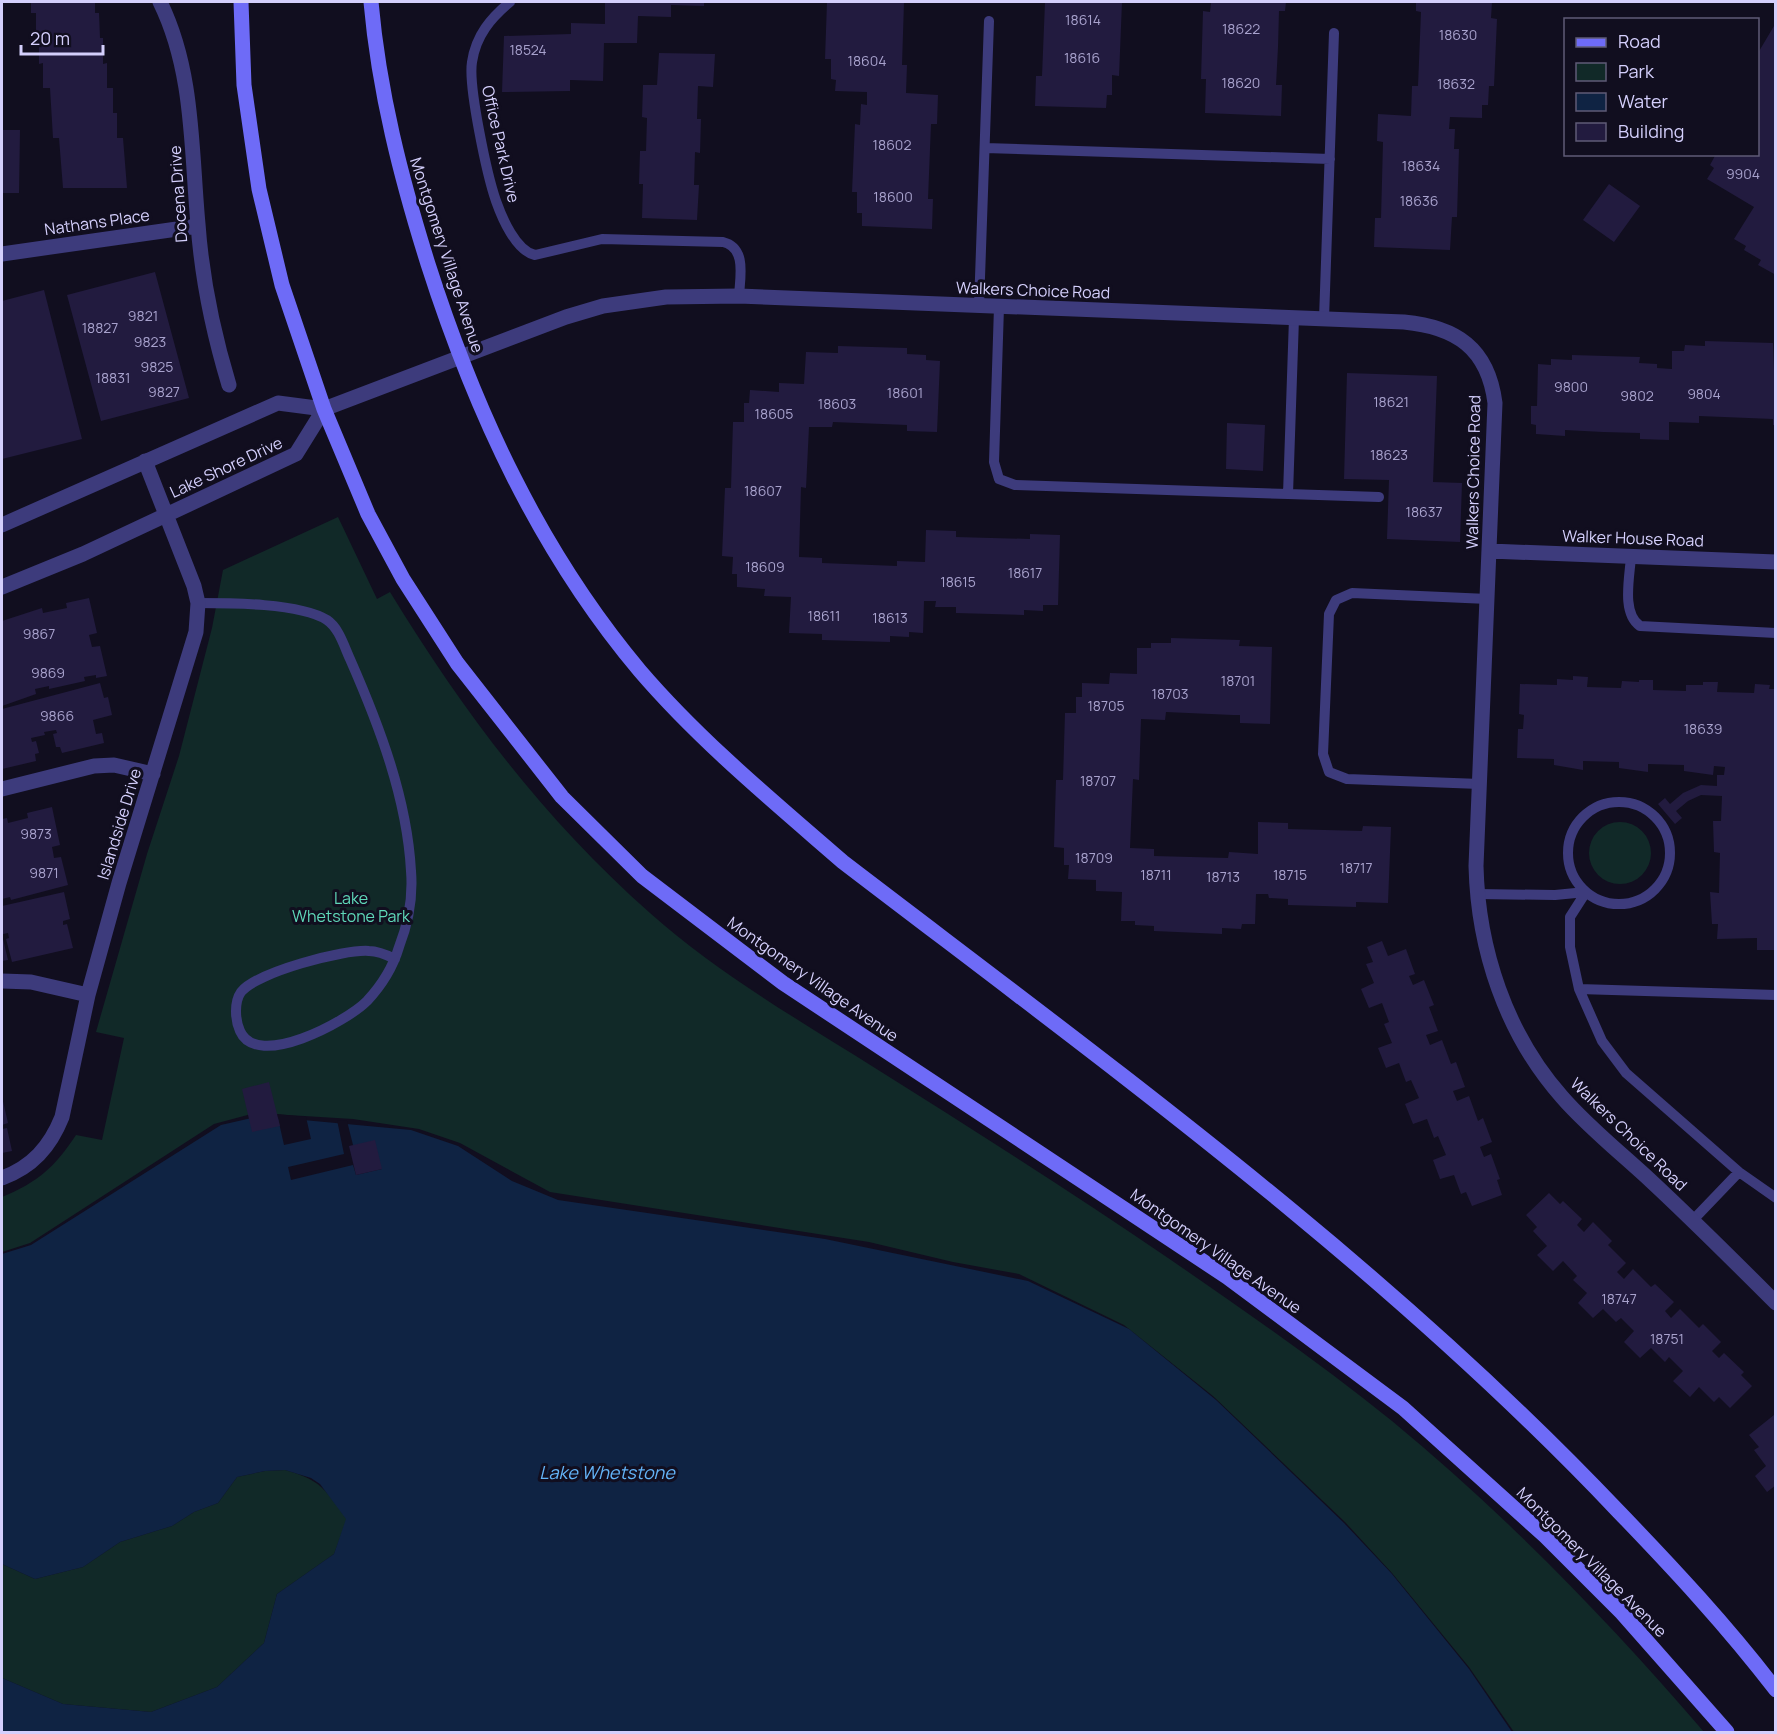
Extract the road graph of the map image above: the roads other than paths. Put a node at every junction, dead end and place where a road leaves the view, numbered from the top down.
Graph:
1 (160, 2) edge
2 (241, 2) edge
3 (371, 2) edge
4 (510, 2) edge
5 (989, 21) dead end
6 (1334, 33) dead end
7 (985, 148) junction
8 (1330, 159) junction
9 (198, 226) junction
10 (2, 254) edge
11 (739, 296) junction
12 (979, 306) junction
13 (999, 307) junction
14 (1294, 318) junction
15 (1324, 319) junction
16 (460, 357) junction
17 (229, 385) dead end
18 (324, 409) junction
19 (145, 461) junction
20 (1288, 494) junction
21 (1379, 497) dead end
22 (167, 515) junction
23 (2, 525) edge
24 (1490, 551) junction
25 (1631, 556) junction
26 (1776, 562) edge
27 (2, 587) edge
28 (1488, 599) junction
29 (198, 603) junction
30 (1776, 633) edge
31 (153, 774) junction
32 (1480, 784) junction
33 (2, 789) edge
34 (1586, 892) junction
35 (1478, 894) junction
36 (395, 959) junction
37 (2, 981) edge
38 (1579, 989) junction
39 (88, 994) junction
40 (1776, 995) edge
41 (1739, 1172) junction
42 (2, 1178) edge
43 (1776, 1198) edge
44 (1693, 1221) junction
45 (1776, 1303) edge
46 (1776, 1690) edge
47 (1727, 1732) edge

1 - 9 street, Docena Drive
2 - 18 main road, Montgomery Village Avenue
3 - 16 main road, Montgomery Village Avenue
4 - 11 lane, Office Park Drive
5 - 7 lane
6 - 8 lane
7 - 8 lane
7 - 12 lane
8 - 15 lane
9 - 10 street, Nathans Place
9 - 17 street, Docena Drive
11 - 12 street, Walkers Choice Road
11 - 16 street, Walkers Choice Road
12 - 13 street, Walkers Choice Road
13 - 14 street, Walkers Choice Road
13 - 20 lane
14 - 15 street, Walkers Choice Road
14 - 20 lane
15 - 24 street, Walkers Choice Road
16 - 18 street, Walkers Choice Road
16 - 46 main road, Montgomery Village Avenue
18 - 19 street
18 - 22 street, Lake Shore Drive
18 - 47 main road, Montgomery Village Avenue
19 - 22 street, Islandside Drive
19 - 23 street
20 - 21 lane
22 - 27 street, Lake Shore Drive
22 - 29 street, Islandside Drive
24 - 25 street, Walker House Road
24 - 28 street, Walkers Choice Road
25 - 26 street, Walker House Road
25 - 30 lane
28 - 32 street, Walkers Choice Road
28 - 32 lane
29 - 31 street, Islandside Drive
29 - 36 lane
31 - 33 street
31 - 39 street, Islandside Drive
32 - 35 street, Walkers Choice Road
34 - 34 lane
34 - 35 lane
34 - 38 lane
35 - 44 street, Walkers Choice Road
36 - 36 lane
37 - 39 street
38 - 40 lane
38 - 41 lane
39 - 42 street, Islandside Drive
41 - 43 lane
41 - 44 lane
44 - 45 street, Walkers Choice Road

